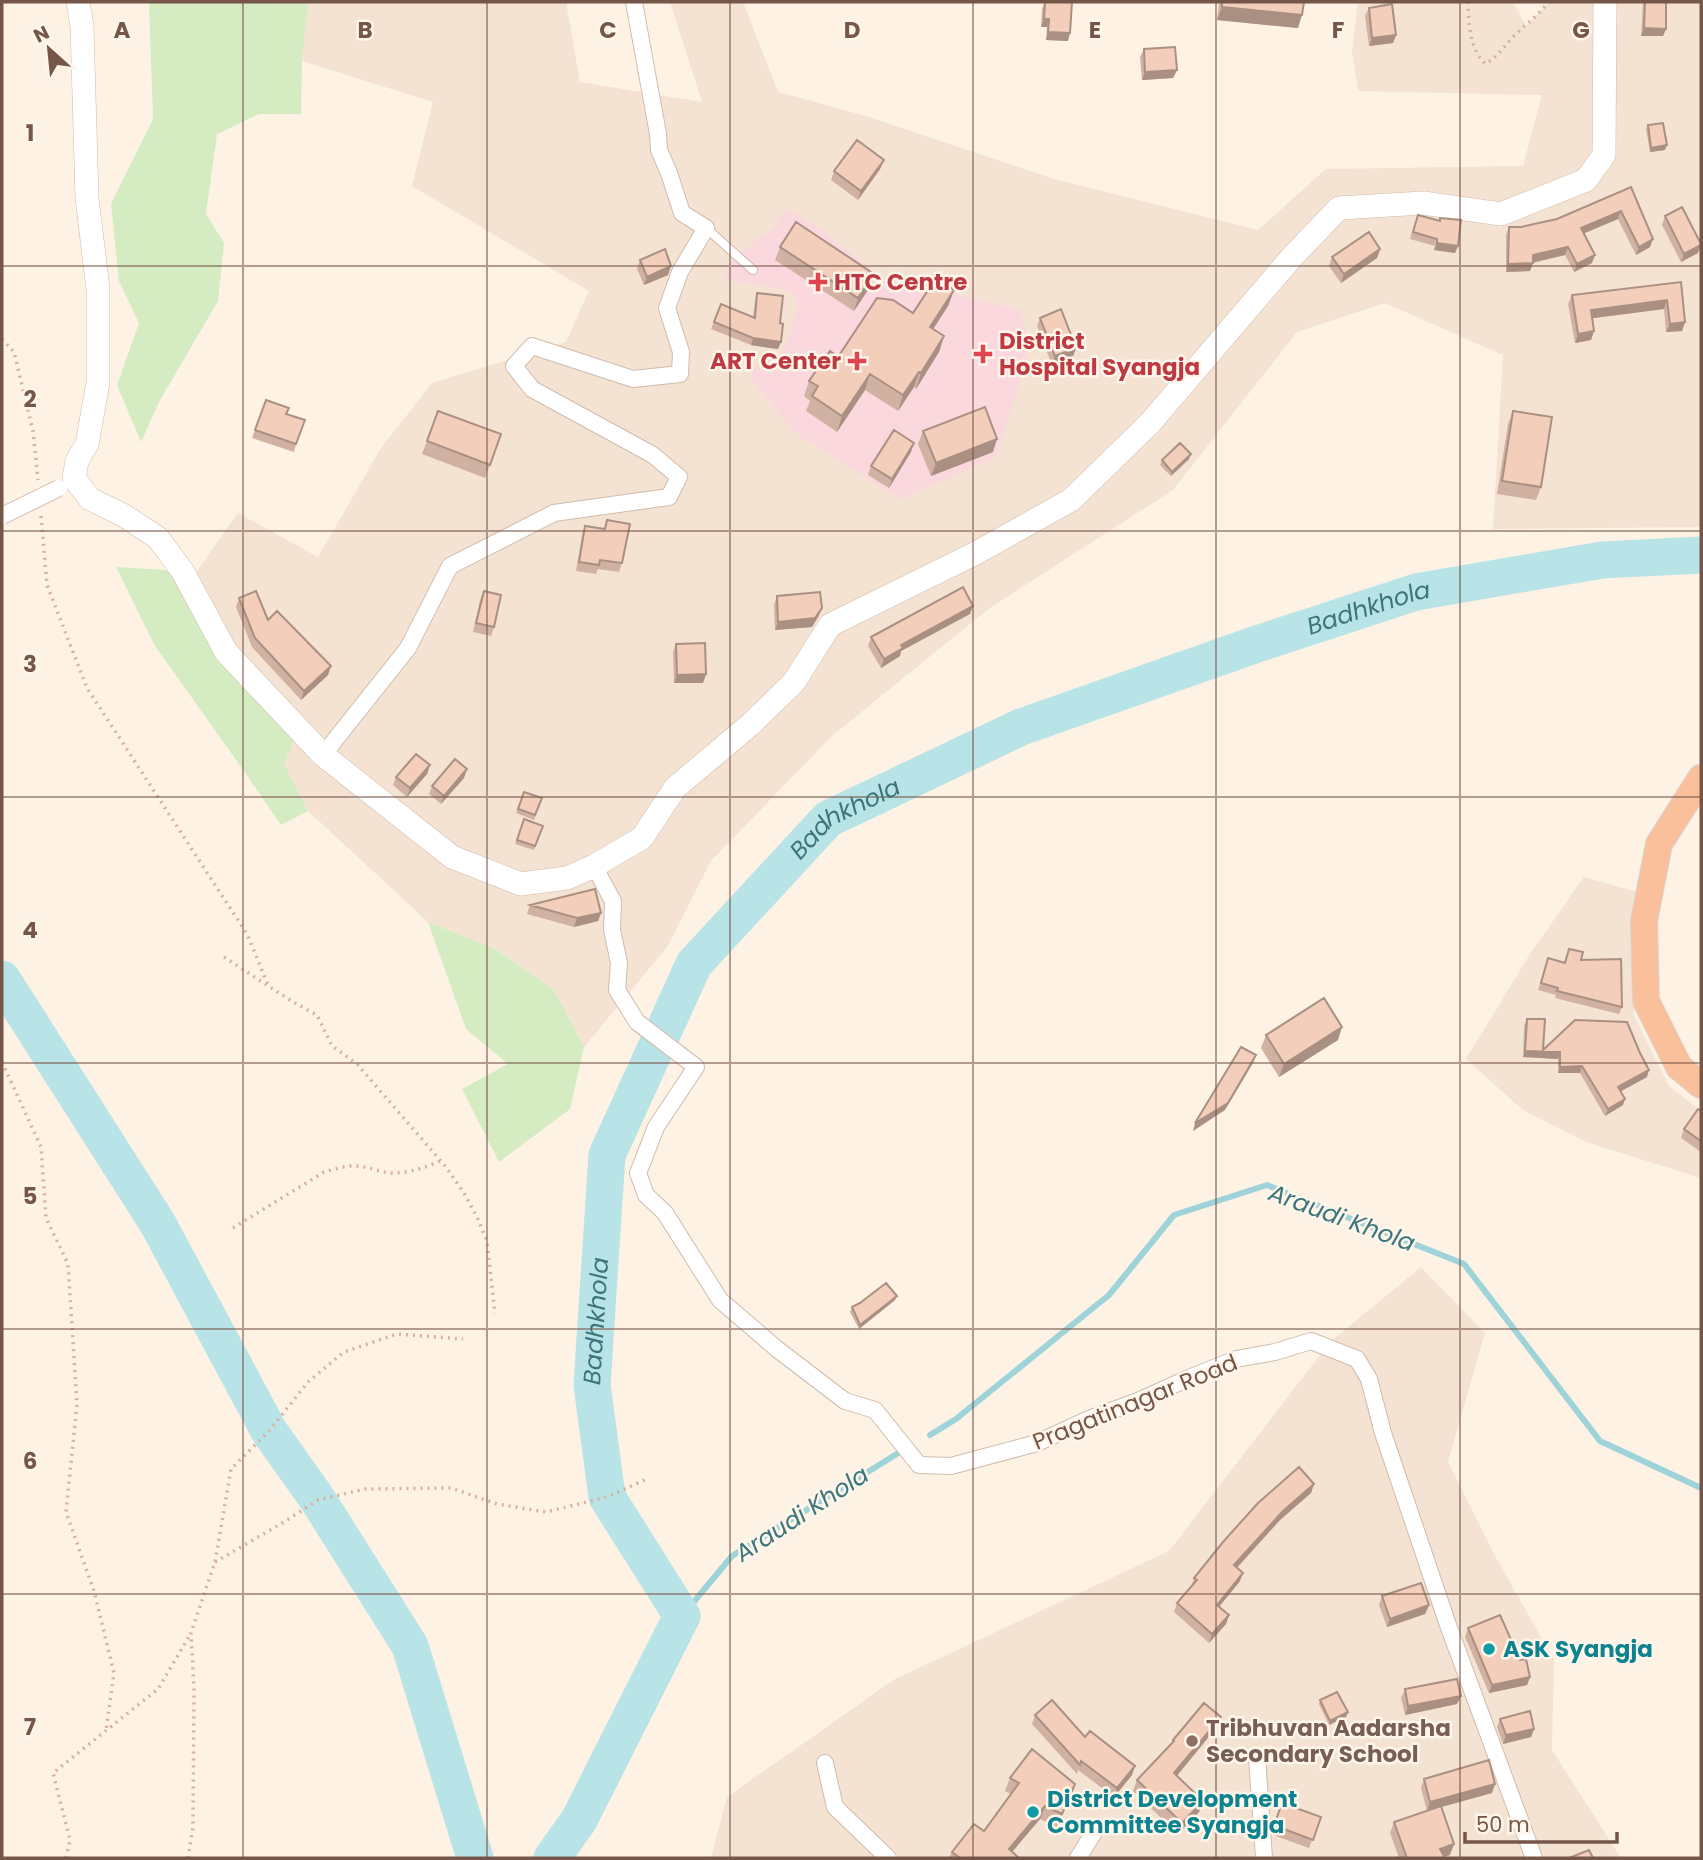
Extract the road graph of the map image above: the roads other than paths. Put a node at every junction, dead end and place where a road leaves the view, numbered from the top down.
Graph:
1 (78, 2) edge
2 (634, 2) edge
3 (1605, 2) edge
4 (706, 228) junction
5 (753, 270) dead end
6 (67, 483) junction
7 (2, 516) edge
8 (323, 755) junction
9 (1701, 778) edge
10 (594, 866) junction
11 (1701, 1085) edge
12 (1257, 1758) dead end
13 (825, 1763) dead end
14 (1094, 1832) dead end
15 (888, 1858) edge
16 (1078, 1858) edge
17 (1264, 1858) edge
18 (1534, 1858) edge

1 - 6 main road
2 - 4 street
3 - 10 main road
4 - 5 lane
4 - 8 street
6 - 7 street, bridge
6 - 8 main road
8 - 10 main road
9 - 11 highway
10 - 18 street, Pragatinagar Road
12 - 17 street
13 - 15 street
14 - 16 street

